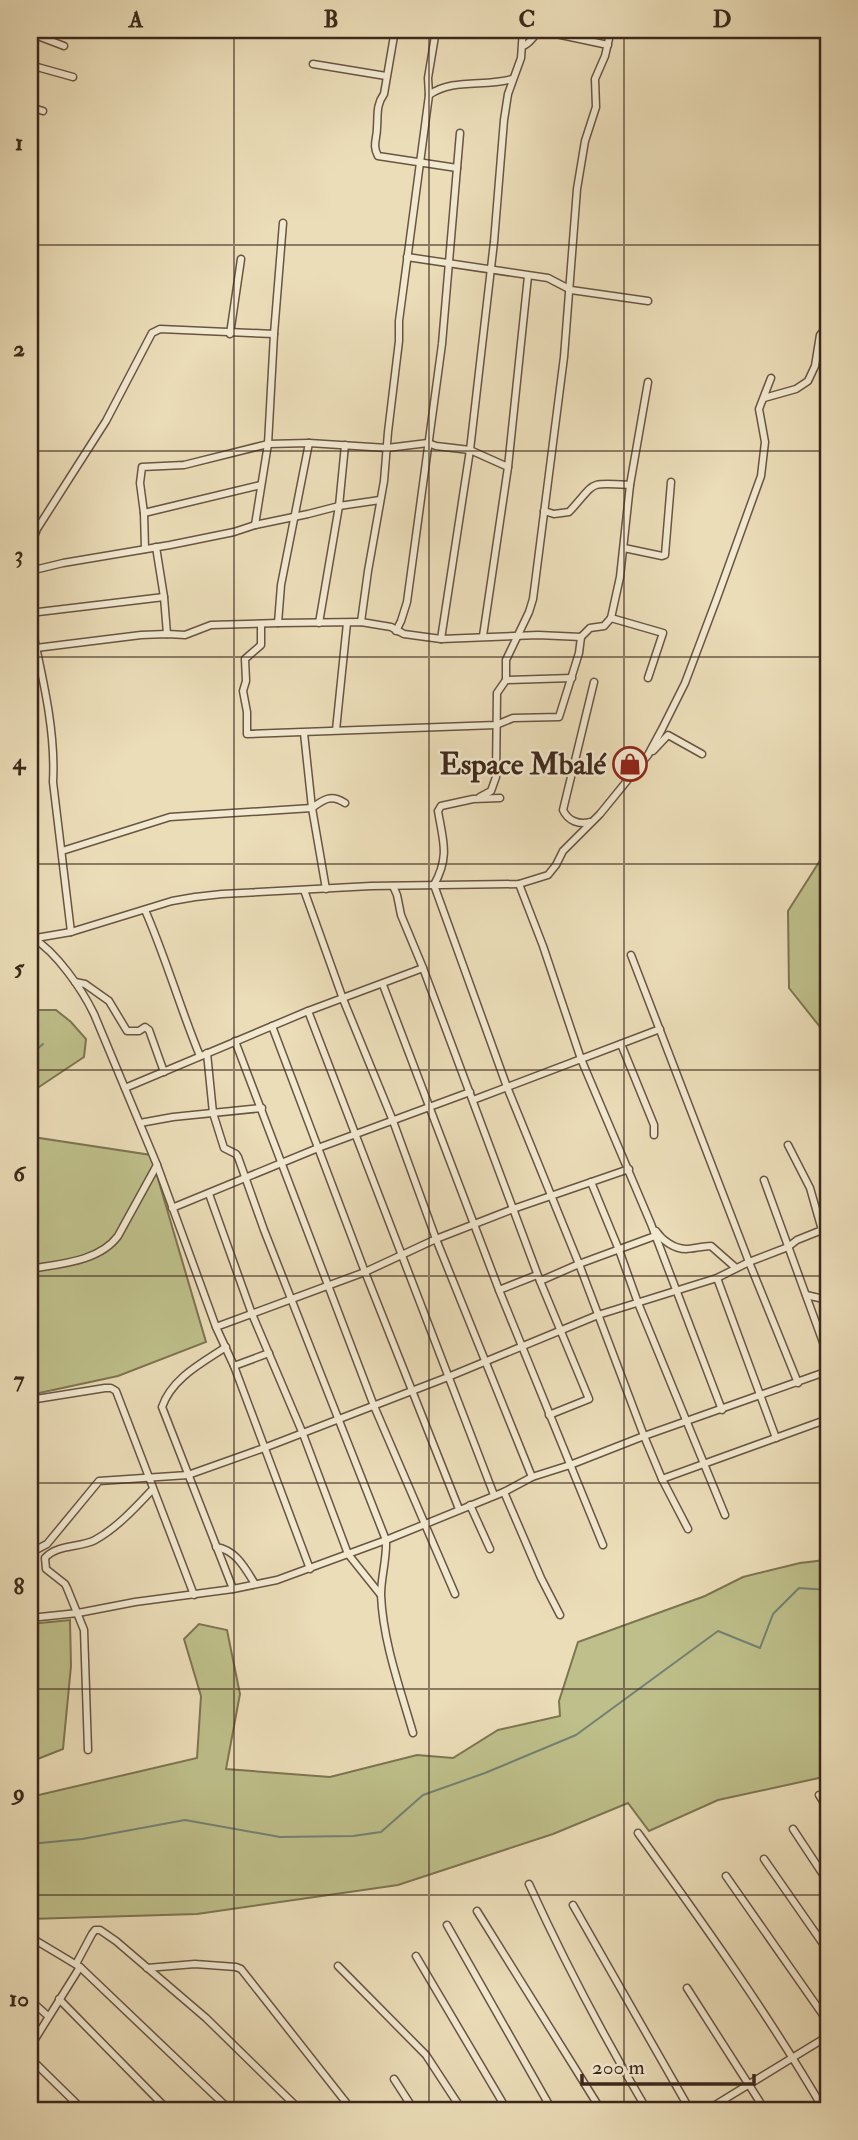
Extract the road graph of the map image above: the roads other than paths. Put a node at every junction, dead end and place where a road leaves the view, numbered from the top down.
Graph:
1 (395, 30) edge
2 (436, 30) edge
3 (523, 30) edge
4 (611, 30) edge
5 (30, 33) edge
6 (608, 45) junction
7 (64, 46) dead end
8 (523, 46) junction
9 (313, 64) dead end
10 (30, 65) edge
11 (386, 76) junction
12 (73, 77) dead end
13 (512, 79) junction
14 (429, 95) junction
15 (30, 107) edge
16 (43, 111) dead end
17 (460, 133) dead end
18 (419, 164) junction
19 (457, 168) junction
20 (283, 223) dead end
21 (407, 257) junction
22 (240, 259) dead end
23 (449, 264) junction
24 (491, 269) junction
25 (528, 276) junction
26 (571, 290) junction
27 (648, 301) dead end
28 (828, 325) edge
29 (230, 334) junction
30 (274, 334) junction
31 (771, 378) dead end
32 (648, 382) dead end
33 (764, 398) junction
34 (309, 443) junction
35 (428, 443) junction
36 (268, 444) junction
37 (345, 445) junction
38 (387, 448) junction
39 (470, 450) junction
40 (508, 467) junction
41 (671, 482) dead end
42 (261, 485) junction
43 (630, 485) junction
44 (380, 500) junction
45 (339, 506) junction
46 (544, 511) junction
47 (144, 513) junction
48 (295, 516) junction
49 (255, 525) junction
50 (30, 547) edge
51 (156, 547) junction
52 (624, 548) junction
53 (145, 549) junction
54 (30, 571) edge
55 (164, 597) junction
56 (30, 613) edge
57 (611, 618) junction
58 (30, 619) edge
59 (361, 622) junction
60 (278, 623) junction
61 (319, 623) junction
62 (347, 623) junction
63 (261, 624) junction
64 (396, 631) junction
65 (167, 634) junction
66 (519, 635) junction
67 (483, 636) junction
68 (581, 638) junction
69 (441, 639) junction
70 (36, 648) junction
71 (572, 678) junction
72 (648, 678) dead end
73 (506, 680) junction
74 (594, 682) dead end
75 (496, 725) junction
76 (336, 730) junction
77 (304, 733) junction
78 (702, 754) dead end
79 (648, 755) junction
80 (500, 798) dead end
81 (473, 799) junction
82 (345, 803) dead end
83 (312, 808) junction
84 (592, 822) junction
85 (62, 851) junction
86 (519, 884) junction
87 (434, 885) junction
88 (393, 886) junction
89 (326, 889) junction
90 (304, 890) junction
91 (145, 910) junction
92 (71, 932) junction
93 (31, 938) edge
94 (631, 955) dead end
95 (424, 968) junction
96 (75, 982) junction
97 (383, 985) junction
98 (343, 999) junction
99 (308, 1012) junction
100 (272, 1026) junction
101 (660, 1029) junction
102 (235, 1041) junction
103 (621, 1044) junction
104 (207, 1053) junction
105 (200, 1056) junction
106 (582, 1059) junction
107 (164, 1072) junction
108 (507, 1087) junction
109 (125, 1088) junction
110 (470, 1092) junction
111 (473, 1100) junction
112 (430, 1107) junction
113 (262, 1108) junction
114 (213, 1112) junction
115 (393, 1121) junction
116 (140, 1123) junction
117 (354, 1135) junction
118 (654, 1135) dead end
119 (788, 1144) dead end
120 (318, 1148) junction
121 (282, 1164) junction
122 (157, 1165) junction
123 (629, 1169) junction
124 (246, 1179) junction
125 (764, 1180) dead end
126 (591, 1182) junction
127 (209, 1194) junction
128 (552, 1195) junction
129 (173, 1208) junction
130 (513, 1209) junction
131 (474, 1224) junction
132 (651, 1224) junction
133 (655, 1236) junction
134 (436, 1239) junction
135 (788, 1247) junction
136 (619, 1250) junction
137 (402, 1255) junction
138 (749, 1262) junction
139 (579, 1264) junction
140 (736, 1268) junction
141 (30, 1269) edge
142 (365, 1272) junction
143 (539, 1278) junction
144 (717, 1278) junction
145 (328, 1286) junction
146 (499, 1290) junction
147 (677, 1291) junction
148 (806, 1295) junction
149 (291, 1298) junction
150 (828, 1300) edge
151 (638, 1303) junction
152 (252, 1314) junction
153 (598, 1315) junction
154 (216, 1326) junction
155 (559, 1331) junction
156 (522, 1346) junction
157 (226, 1348) junction
158 (269, 1353) junction
159 (828, 1356) edge
160 (484, 1361) junction
161 (233, 1366) junction
162 (828, 1371) edge
163 (448, 1377) junction
164 (798, 1382) junction
165 (413, 1390) junction
166 (761, 1395) junction
167 (30, 1400) edge
168 (374, 1406) junction
169 (722, 1410) junction
170 (549, 1415) junction
171 (338, 1419) junction
172 (828, 1419) edge
173 (687, 1422) junction
174 (303, 1434) junction
175 (644, 1436) junction
176 (776, 1438) junction
177 (264, 1448) junction
178 (570, 1465) junction
179 (705, 1465) junction
180 (188, 1475) junction
181 (148, 1477) junction
182 (532, 1477) junction
183 (662, 1479) junction
184 (153, 1489) junction
185 (503, 1492) junction
186 (494, 1495) junction
187 (470, 1505) junction
188 (459, 1509) junction
189 (725, 1515) dead end
190 (424, 1524) junction
191 (688, 1528) dead end
192 (386, 1540) junction
193 (603, 1545) dead end
194 (216, 1547) junction
195 (490, 1549) dead end
196 (30, 1553) edge
197 (348, 1554) junction
198 (310, 1569) junction
199 (255, 1584) junction
200 (233, 1589) junction
201 (455, 1594) dead end
202 (194, 1595) junction
203 (381, 1596) junction
204 (78, 1614) junction
205 (560, 1615) dead end
206 (30, 1618) edge
207 (414, 1733) dead end
208 (88, 1750) dead end
209 (819, 1795) dead end
210 (828, 1809) edge
211 (793, 1829) dead end
212 (638, 1833) dead end
213 (764, 1859) dead end
214 (726, 1876) dead end
215 (828, 1882) edge
216 (529, 1884) dead end
217 (573, 1905) dead end
218 (477, 1911) dead end
219 (447, 1925) dead end
220 (30, 1937) edge
221 (828, 1951) edge
222 (416, 1956) dead end
223 (78, 1965) junction
224 (338, 1966) dead end
225 (146, 1968) junction
226 (687, 1988) dead end
227 (59, 1998) junction
228 (30, 2000) edge
229 (48, 2016) junction
230 (828, 2022) edge
231 (828, 2036) edge
232 (30, 2047) edge
233 (793, 2057) junction
234 (30, 2058) edge
235 (394, 2079) dead end
236 (749, 2085) junction
237 (83, 2110) edge
238 (168, 2110) edge
239 (230, 2110) edge
240 (300, 2110) edge
241 (352, 2110) edge
242 (414, 2110) edge
243 (462, 2110) edge
244 (507, 2110) edge
245 (552, 2110) edge
246 (601, 2110) edge
247 (647, 2110) edge
248 (690, 2110) edge
249 (706, 2110) edge
250 (765, 2110) edge
251 (824, 2110) edge

1 - 11 street
2 - 14 street
3 - 8 street
4 - 6 street
5 - 7 street
6 - 8 street
6 - 26 street
8 - 13 street
9 - 11 street
10 - 12 street
11 - 18 street
13 - 14 street
13 - 24 street
14 - 18 street
15 - 16 street
17 - 19 street
18 - 19 street
18 - 21 street
19 - 23 street
20 - 30 street
21 - 23 street
21 - 38 street
22 - 29 street
23 - 24 street
23 - 35 street
24 - 25 street
24 - 39 street
25 - 26 street
25 - 40 street
26 - 27 street
26 - 46 street
28 - 33 street
29 - 30 street
29 - 50 street
30 - 36 street
31 - 33 street
32 - 43 street
33 - 79 street
34 - 36 street
34 - 37 street
34 - 48 street
35 - 38 street
35 - 39 street
35 - 64 street
36 - 42 street
36 - 47 street
37 - 38 street
37 - 45 street
38 - 44 street
39 - 40 street
39 - 69 street
40 - 67 street
41 - 52 street
42 - 47 street
42 - 49 street
43 - 46 street
43 - 52 street
44 - 45 street
44 - 59 street
45 - 48 street
45 - 61 street
46 - 66 street
47 - 53 street
48 - 49 street
48 - 60 street
49 - 51 street
51 - 53 street
51 - 55 street
52 - 57 street
53 - 54 street
55 - 56 street
55 - 65 street
57 - 68 street
57 - 72 street
58 - 70 street
59 - 62 street
59 - 64 street
60 - 61 street
60 - 63 street
61 - 62 street
62 - 76 street
63 - 65 street
63 - 77 street
64 - 69 street
65 - 70 street
66 - 67 street
66 - 68 street
66 - 73 street
67 - 69 street
68 - 71 street
70 - 85 street
71 - 73 street
71 - 75 street
73 - 75 street
74 - 84 street
75 - 76 street
75 - 81 street
76 - 77 street
77 - 83 street
78 - 79 street
79 - 84 street
80 - 81 street
81 - 87 street
82 - 83 street
83 - 85 street
83 - 89 street
84 - 86 street
85 - 92 street
86 - 87 street
86 - 106 street
87 - 88 street
87 - 108 street
88 - 89 street
88 - 95 street
89 - 90 street
90 - 91 street
90 - 98 street
91 - 92 street
91 - 105 street
92 - 93 street
93 - 96 street
94 - 101 street
95 - 97 street
95 - 110 street
96 - 107 street
96 - 109 street
97 - 98 street
97 - 112 street
98 - 99 street
98 - 115 street
99 - 100 street
99 - 117 street
100 - 102 street
100 - 120 street
101 - 103 street
101 - 138 street
102 - 104 street
102 - 113 street
103 - 106 street
103 - 118 street
104 - 105 street
104 - 114 street
105 - 107 street
106 - 108 street
106 - 123 street
107 - 109 street
108 - 111 street
108 - 128 street
109 - 116 street
110 - 111 street
110 - 112 street
111 - 130 street
112 - 115 street
112 - 131 street
113 - 114 street
113 - 121 street
114 - 116 street
114 - 124 street
115 - 117 street
115 - 134 street
116 - 122 street
117 - 120 street
117 - 137 street
119 - 135 street
120 - 121 street
120 - 142 street
121 - 124 street
121 - 145 street
122 - 129 street
122 - 141 street
123 - 126 street
123 - 132 street
124 - 127 street
124 - 149 street
125 - 135 street
126 - 128 street
126 - 136 street
127 - 129 street
127 - 152 street
128 - 130 street
128 - 139 street
129 - 154 street
130 - 131 street
130 - 143 street
131 - 134 street
131 - 146 street
132 - 133 street
132 - 140 street
133 - 136 street
133 - 147 street
134 - 137 street
134 - 160 street
135 - 138 street
135 - 148 street
136 - 139 street
136 - 151 street
137 - 142 street
137 - 163 street
138 - 140 street
138 - 164 street
139 - 143 street
139 - 153 street
140 - 144 street
142 - 145 street
142 - 165 street
143 - 146 street
143 - 155 street
144 - 147 street
144 - 166 street
145 - 149 street
145 - 168 street
146 - 156 street
147 - 151 street
147 - 169 street
148 - 150 street
148 - 159 street
149 - 152 street
149 - 171 street
151 - 153 street
151 - 173 street
152 - 154 street
152 - 158 street
153 - 155 street
153 - 175 street
154 - 157 street
155 - 156 street
155 - 170 street
156 - 160 street
156 - 170 street
157 - 161 street
157 - 180 street
158 - 161 street
158 - 174 street
160 - 163 street
160 - 182 street
161 - 177 street
162 - 164 street
163 - 165 street
163 - 186 street
164 - 166 street
165 - 168 street
165 - 188 street
166 - 169 street
166 - 176 street
167 - 181 street
168 - 171 street
168 - 190 street
169 - 173 street
170 - 178 street
171 - 174 street
171 - 192 street
172 - 176 street
173 - 175 street
173 - 179 street
174 - 177 street
174 - 197 street
175 - 178 street
175 - 183 street
176 - 179 street
177 - 180 street
177 - 198 street
178 - 182 street
178 - 193 street
179 - 183 street
179 - 189 street
180 - 181 street
180 - 194 street
181 - 184 street
181 - 196 street
182 - 185 street
183 - 191 street
184 - 202 street
184 - 204 street
185 - 186 street
185 - 205 street
186 - 187 street
187 - 188 street
187 - 195 street
188 - 190 street
190 - 192 street
190 - 201 street
192 - 197 street
192 - 203 street
194 - 199 street
194 - 200 street
197 - 198 street
197 - 203 street
198 - 199 street
199 - 200 street
200 - 202 street
202 - 204 street
203 - 207 street
204 - 206 street
204 - 208 street
209 - 210 street
211 - 215 street
212 - 233 street
213 - 221 street
214 - 230 street
216 - 247 street
217 - 248 street
218 - 246 street
219 - 245 street
220 - 223 street
222 - 244 street
223 - 225 street
223 - 227 street
223 - 239 street
224 - 243 street
225 - 240 street
225 - 241 street
226 - 236 street
227 - 229 street
227 - 238 street
228 - 229 street
229 - 232 street
231 - 233 street
233 - 236 street
233 - 251 street
234 - 237 street
235 - 242 street
236 - 249 street
236 - 250 street

